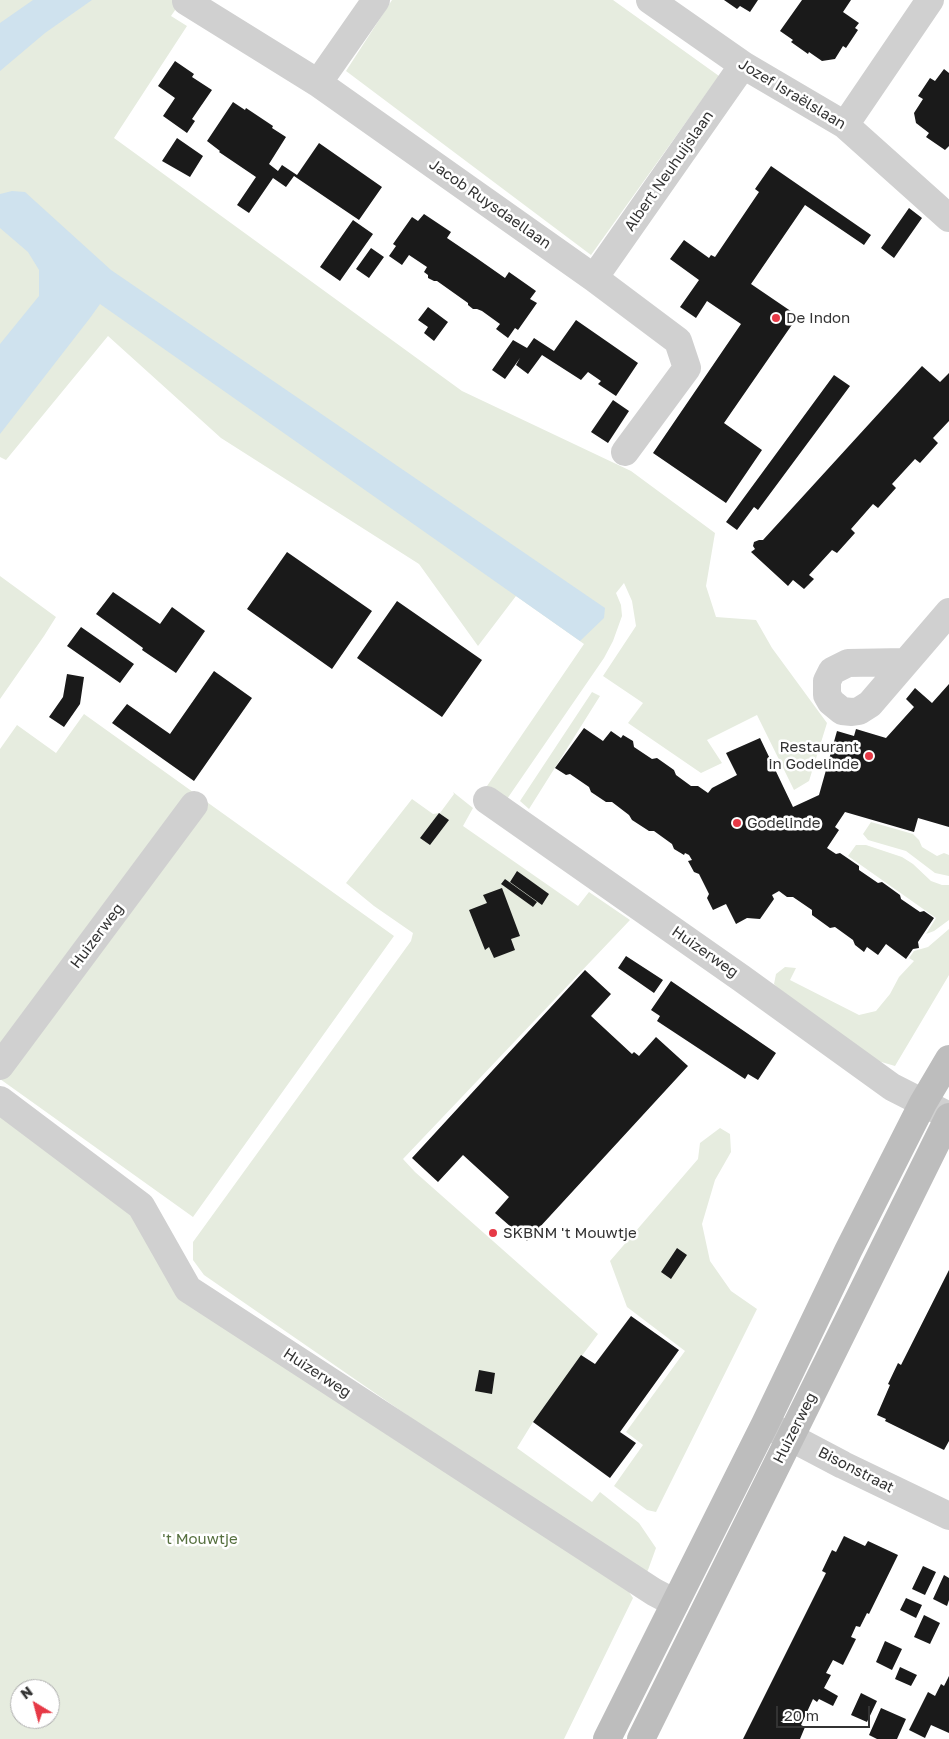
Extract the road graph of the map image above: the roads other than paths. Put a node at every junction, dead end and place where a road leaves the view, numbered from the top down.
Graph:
1 (376, 0) edge
2 (650, 0) edge
3 (930, 0) edge
4 (186, 1) dead end
5 (743, 65) junction
6 (318, 83) junction
7 (845, 126) junction
8 (949, 218) edge
9 (594, 278) junction
10 (625, 452) dead end
11 (949, 612) edge
12 (905, 662) dead end
13 (487, 800) dead end
14 (194, 805) dead end
15 (949, 1059) edge
16 (0, 1066) edge
17 (0, 1100) edge
18 (923, 1103) junction
19 (949, 1116) edge
20 (765, 1424) junction
21 (790, 1437) junction
22 (949, 1516) edge
23 (676, 1603) junction
24 (607, 1739) edge
25 (641, 1739) edge

1 - 6 street
2 - 5 street, Jozef Israëlslaan
3 - 7 street
4 - 6 street, Jacob Ruysdaellaan
5 - 7 street, Jozef Israëlslaan
5 - 9 street, Albert Neuhuijslaan
6 - 9 street, Jacob Ruysdaellaan
7 - 8 street, Jozef Israëlslaan
9 - 10 street, Jacob Ruysdaellaan
11 - 12 street
13 - 18 street, Huizerweg
14 - 16 street, Huizerweg
15 - 18 main road, Huizerweg
17 - 23 street, Huizerweg
18 - 19 street, Huizerweg
18 - 20 main road, Huizerweg
19 - 21 main road, Huizerweg
20 - 21 street, Bisonstraat
20 - 23 main road, Huizerweg
21 - 22 street, Bisonstraat
21 - 25 main road, Huizerweg
23 - 24 main road, Huizerweg

